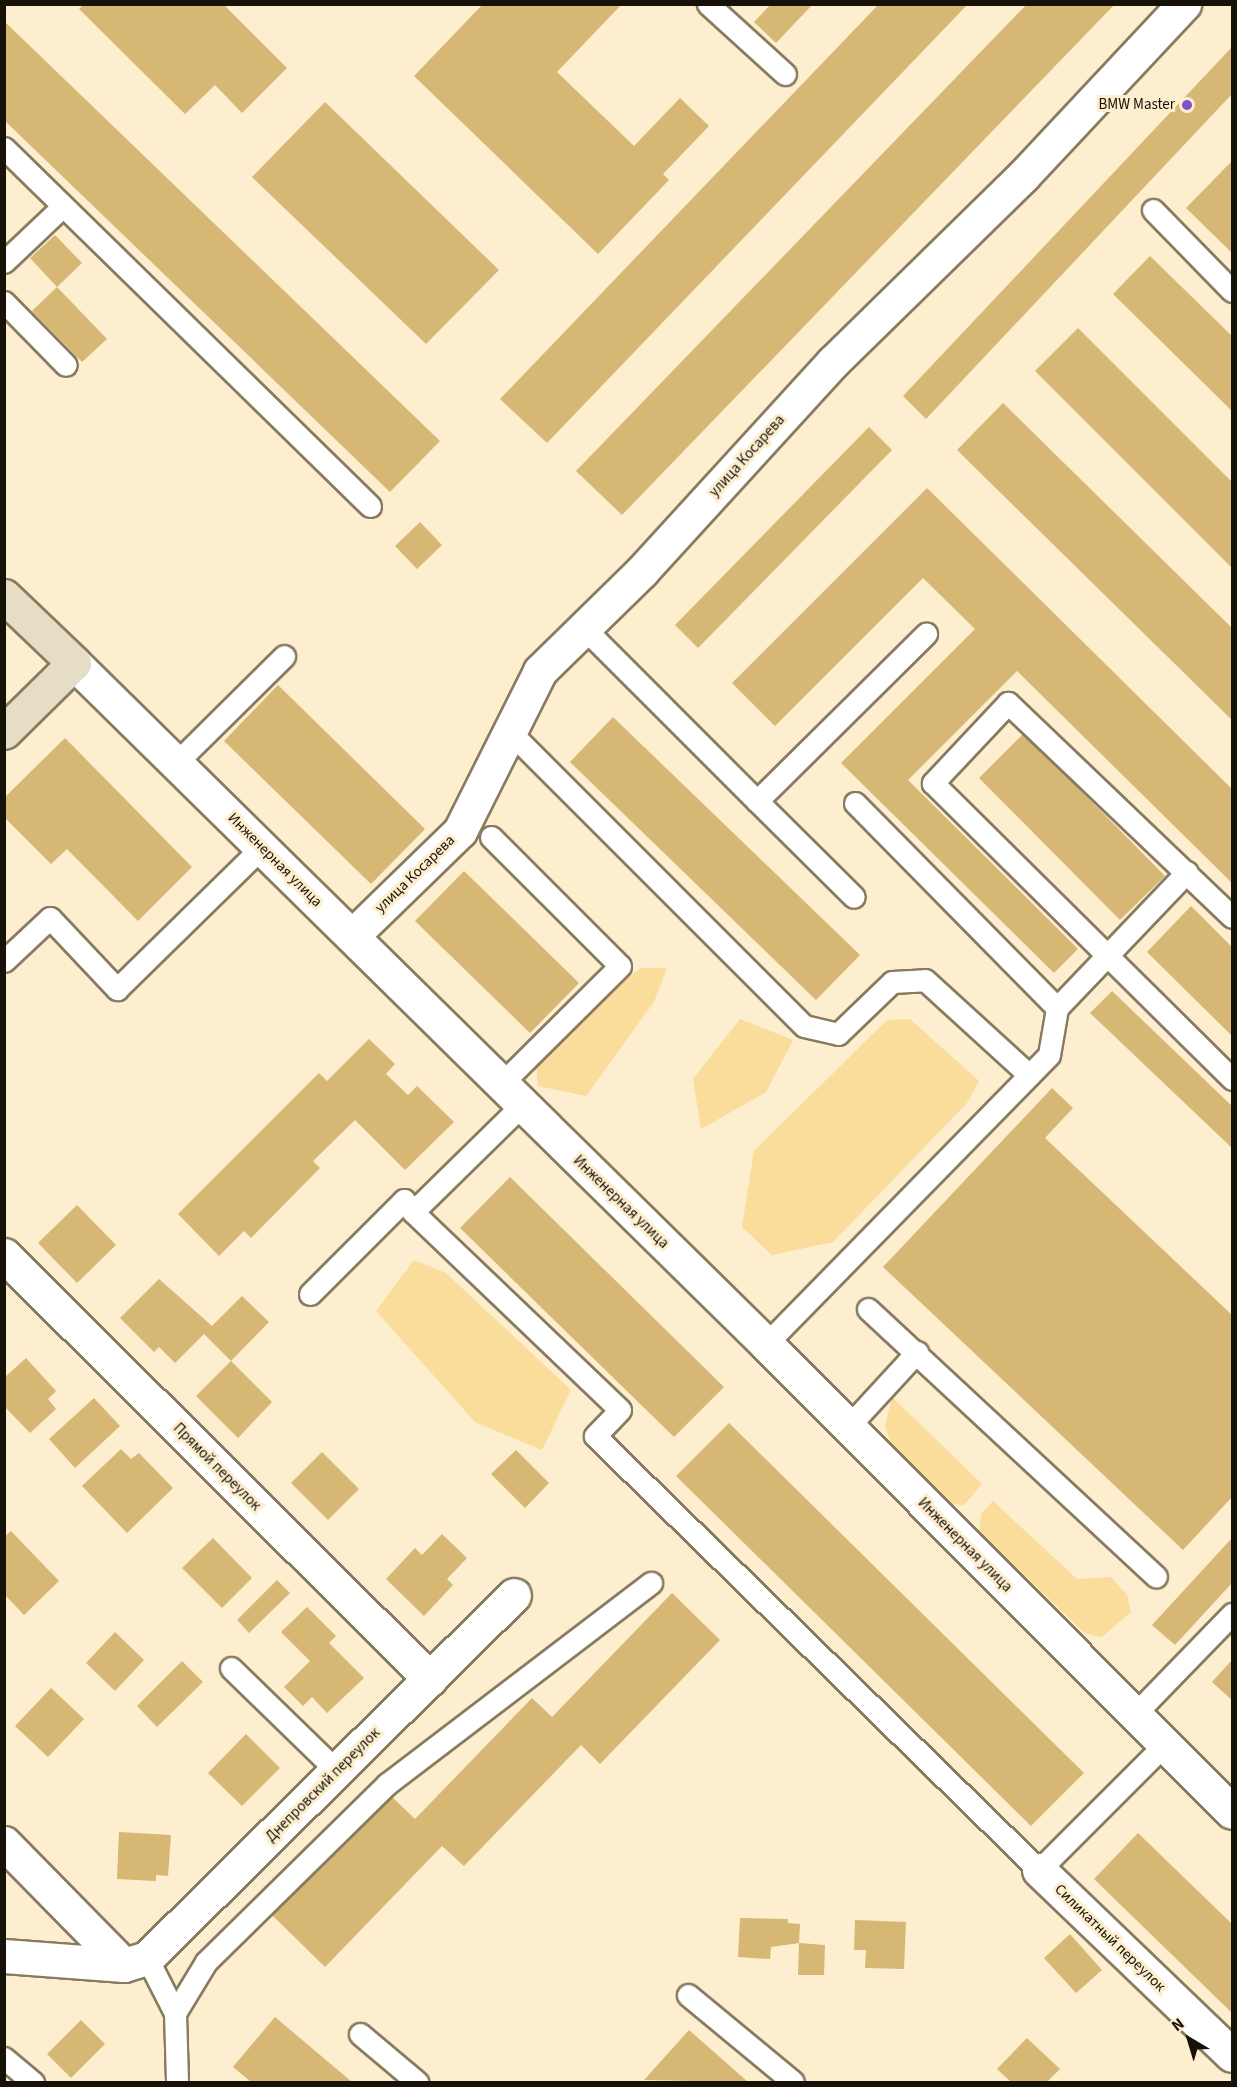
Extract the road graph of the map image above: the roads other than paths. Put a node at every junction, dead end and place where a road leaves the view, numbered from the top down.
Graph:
1 (708, 4) edge
2 (1184, 4) edge
3 (784, 74) dead end
4 (4, 148) edge
5 (63, 206) junction
6 (1153, 210) dead end
7 (4, 262) edge
8 (1233, 291) edge
9 (4, 302) edge
10 (66, 365) dead end
11 (370, 506) dead end
12 (4, 596) edge
13 (585, 628) junction
14 (926, 634) dead end
15 (284, 656) dead end
16 (74, 663) junction
17 (509, 731) junction
18 (4, 732) edge
19 (176, 763) junction
20 (757, 801) junction
21 (855, 802) dead end
22 (491, 837) dead end
23 (263, 846) junction
24 (1187, 872) junction
25 (854, 897) dead end
26 (1233, 917) edge
27 (352, 936) junction
28 (1106, 957) junction
29 (4, 961) edge
30 (1057, 1008) junction
31 (1029, 1075) junction
32 (1233, 1079) edge
33 (511, 1095) junction
34 (413, 1212) junction
35 (4, 1255) edge
36 (310, 1293) dead end
37 (868, 1309) dead end
38 (766, 1344) junction
39 (917, 1352) junction
40 (848, 1427) junction
41 (1156, 1577) dead end
42 (651, 1583) dead end
43 (514, 1595) dead end
44 (1233, 1614) edge
45 (231, 1668) dead end
46 (430, 1679) junction
47 (1134, 1715) junction
48 (1164, 1745) junction
49 (337, 1771) junction
50 (1233, 1812) edge
51 (4, 1843) edge
52 (1039, 1870) junction
53 (4, 1956) edge
54 (136, 1961) junction
55 (688, 1995) dead end
56 (175, 2013) junction
57 (360, 2034) dead end
58 (1233, 2055) edge
59 (4, 2058) edge
60 (33, 2082) edge
61 (177, 2082) edge
62 (417, 2082) edge
63 (793, 2082) edge

1 - 3 lane
2 - 13 street, улица Косарева
4 - 5 lane
5 - 7 lane
5 - 11 lane
6 - 8 lane
9 - 10 lane
12 - 16 street, Инженерная улица
13 - 17 street, улица Косарева
13 - 20 lane
14 - 20 lane
15 - 19 lane
16 - 18 street
16 - 19 street, Инженерная улица
17 - 27 street, улица Косарева
17 - 31 lane
19 - 23 street, Инженерная улица
20 - 25 lane
21 - 30 lane
22 - 33 lane
23 - 27 street, Инженерная улица
23 - 29 lane
24 - 26 lane
24 - 28 lane
24 - 28 lane
27 - 33 street, Инженерная улица
28 - 30 lane
28 - 32 lane
30 - 31 lane
31 - 38 lane
33 - 34 lane
33 - 38 street, Инженерная улица
34 - 36 lane
34 - 52 lane
35 - 46 street, Прямой переулок
37 - 39 lane
38 - 40 street, Инженерная улица
39 - 40 lane
39 - 41 lane
40 - 47 street, Инженерная улица
42 - 56 lane
43 - 46 street, Днепровский переулок
44 - 47 lane
45 - 49 lane
46 - 49 street, Днепровский переулок
47 - 48 street, Инженерная улица
48 - 50 street, Инженерная улица
48 - 52 lane
49 - 54 street, Днепровский переулок
51 - 54 street
52 - 58 street, Силикатный переулок
53 - 54 street
54 - 56 lane
55 - 63 lane
56 - 61 lane
57 - 62 lane
59 - 60 lane

